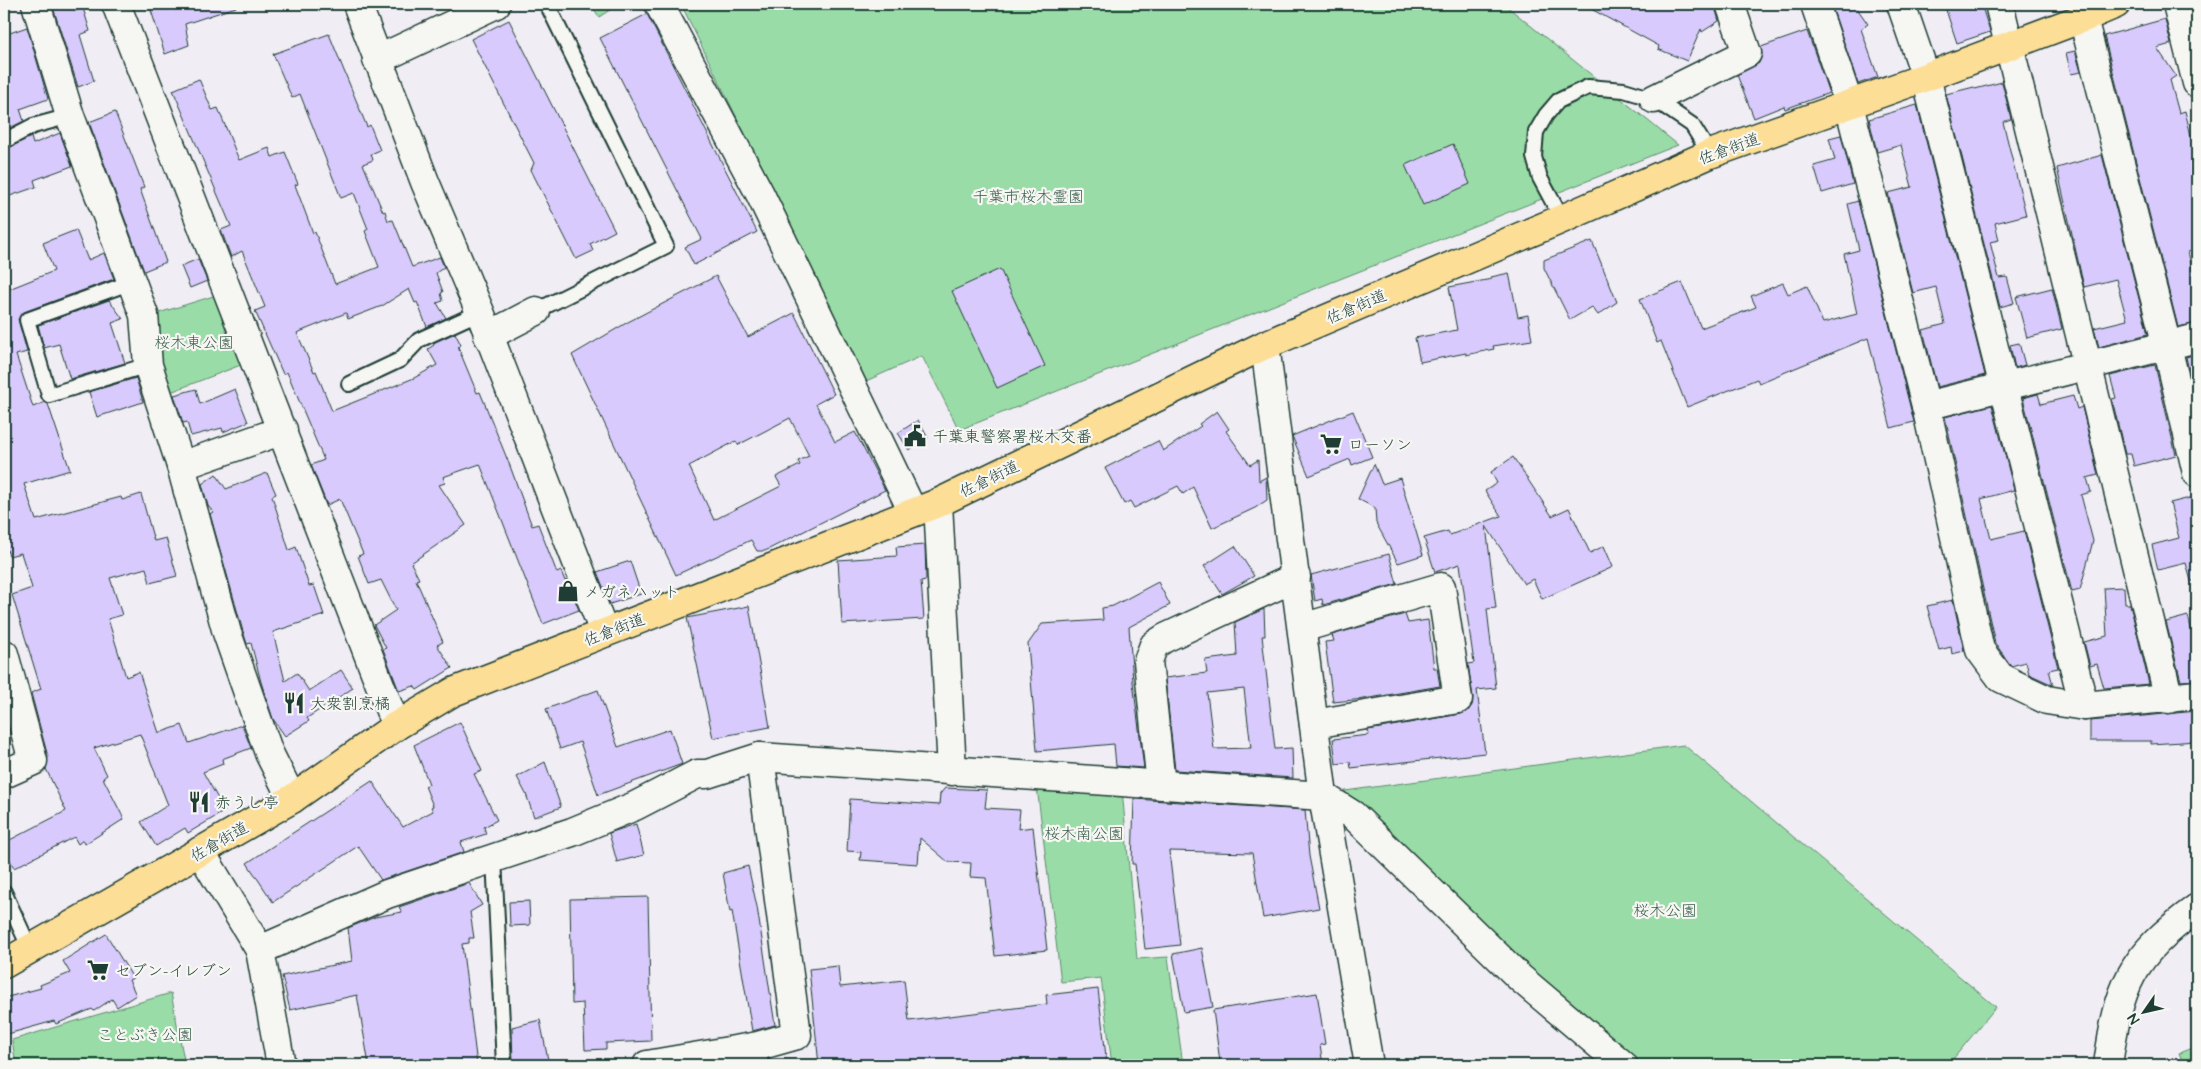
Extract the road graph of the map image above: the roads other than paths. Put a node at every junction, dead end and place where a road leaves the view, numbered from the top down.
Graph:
1 (36, 4) edge
2 (116, 4) edge
3 (357, 4) edge
4 (496, 4) edge
5 (547, 4) edge
6 (659, 4) edge
7 (1730, 4) edge
8 (1815, 4) edge
9 (1901, 4) edge
10 (1999, 4) edge
11 (2116, 4) edge
12 (2177, 4) edge
13 (2083, 18) junction
14 (2010, 46) junction
15 (377, 60) junction
16 (1926, 77) junction
17 (2197, 83) edge
18 (1654, 99) junction
19 (1850, 105) junction
20 (70, 116) junction
21 (4, 141) edge
22 (1710, 154) junction
23 (1562, 219) junction
24 (132, 282) junction
25 (536, 311) joint
26 (484, 324) junction
27 (2197, 338) edge
28 (1264, 345) junction
29 (2167, 346) junction
30 (148, 364) junction
31 (2087, 366) junction
32 (349, 384) dead end
33 (2004, 387) junction
34 (1926, 406) junction
35 (283, 430) junction
36 (181, 466) junction
37 (2197, 473) edge
38 (938, 503) junction
39 (913, 512) junction
40 (1296, 577) junction
41 (1302, 628) junction
42 (604, 632) junction
43 (4, 654) edge
44 (2197, 695) edge
45 (2170, 699) junction
46 (2084, 706) junction
47 (1314, 724) junction
48 (396, 726) junction
49 (760, 757) junction
50 (952, 771) junction
51 (4, 774) edge
52 (1161, 785) junction
53 (1323, 796) junction
54 (292, 799) junction
55 (200, 851) junction
56 (494, 858) junction
57 (4, 892) edge
58 (2197, 908) edge
59 (30, 949) junction
60 (260, 950) junction
61 (4, 964) edge
62 (760, 1056) edge
63 (281, 1065) edge
64 (504, 1065) edge
65 (647, 1065) edge
66 (1369, 1065) edge
67 (1623, 1065) edge
68 (2108, 1065) edge

1 - 20 street
2 - 35 street
3 - 15 street
4 - 15 street
5 - 25 lane
6 - 39 street
7 - 18 street
8 - 19 street
9 - 16 street
10 - 14 street
11 - 13 highway, 佐倉街道
12 - 17 street
13 - 14 highway, 佐倉街道
13 - 29 street
14 - 16 highway, 佐倉街道
14 - 31 street
15 - 26 street
16 - 19 highway, 佐倉街道
16 - 33 street
18 - 22 lane
18 - 23 lane
19 - 22 highway, 佐倉街道
19 - 34 street
20 - 21 lane
20 - 24 street
22 - 23 highway, 佐倉街道
23 - 28 highway, 佐倉街道
24 - 30 street
24 - 30 lane
25 - 26 street
26 - 32 lane
26 - 42 street
27 - 29 street
28 - 38 highway, 佐倉街道
28 - 40 street
29 - 31 street
29 - 37 street
30 - 36 street
31 - 33 street
31 - 45 street
33 - 34 street
33 - 46 street
34 - 46 street
35 - 36 street
35 - 48 street
36 - 54 street
38 - 39 highway, 佐倉街道
38 - 50 street
39 - 42 highway, 佐倉街道
40 - 41 street
40 - 52 street
41 - 47 street
41 - 47 street
42 - 48 highway, 佐倉街道
43 - 51 street
44 - 45 street
45 - 46 street
47 - 53 street
48 - 54 highway, 佐倉街道
49 - 50 street
49 - 56 street
49 - 62 street
50 - 52 street
52 - 53 street
53 - 66 street
53 - 67 street
54 - 55 highway, 佐倉街道
55 - 59 highway, 佐倉街道
55 - 60 street
56 - 60 street
56 - 64 lane
57 - 59 lane
58 - 68 street
59 - 61 highway, 佐倉街道
60 - 63 street
62 - 65 street

